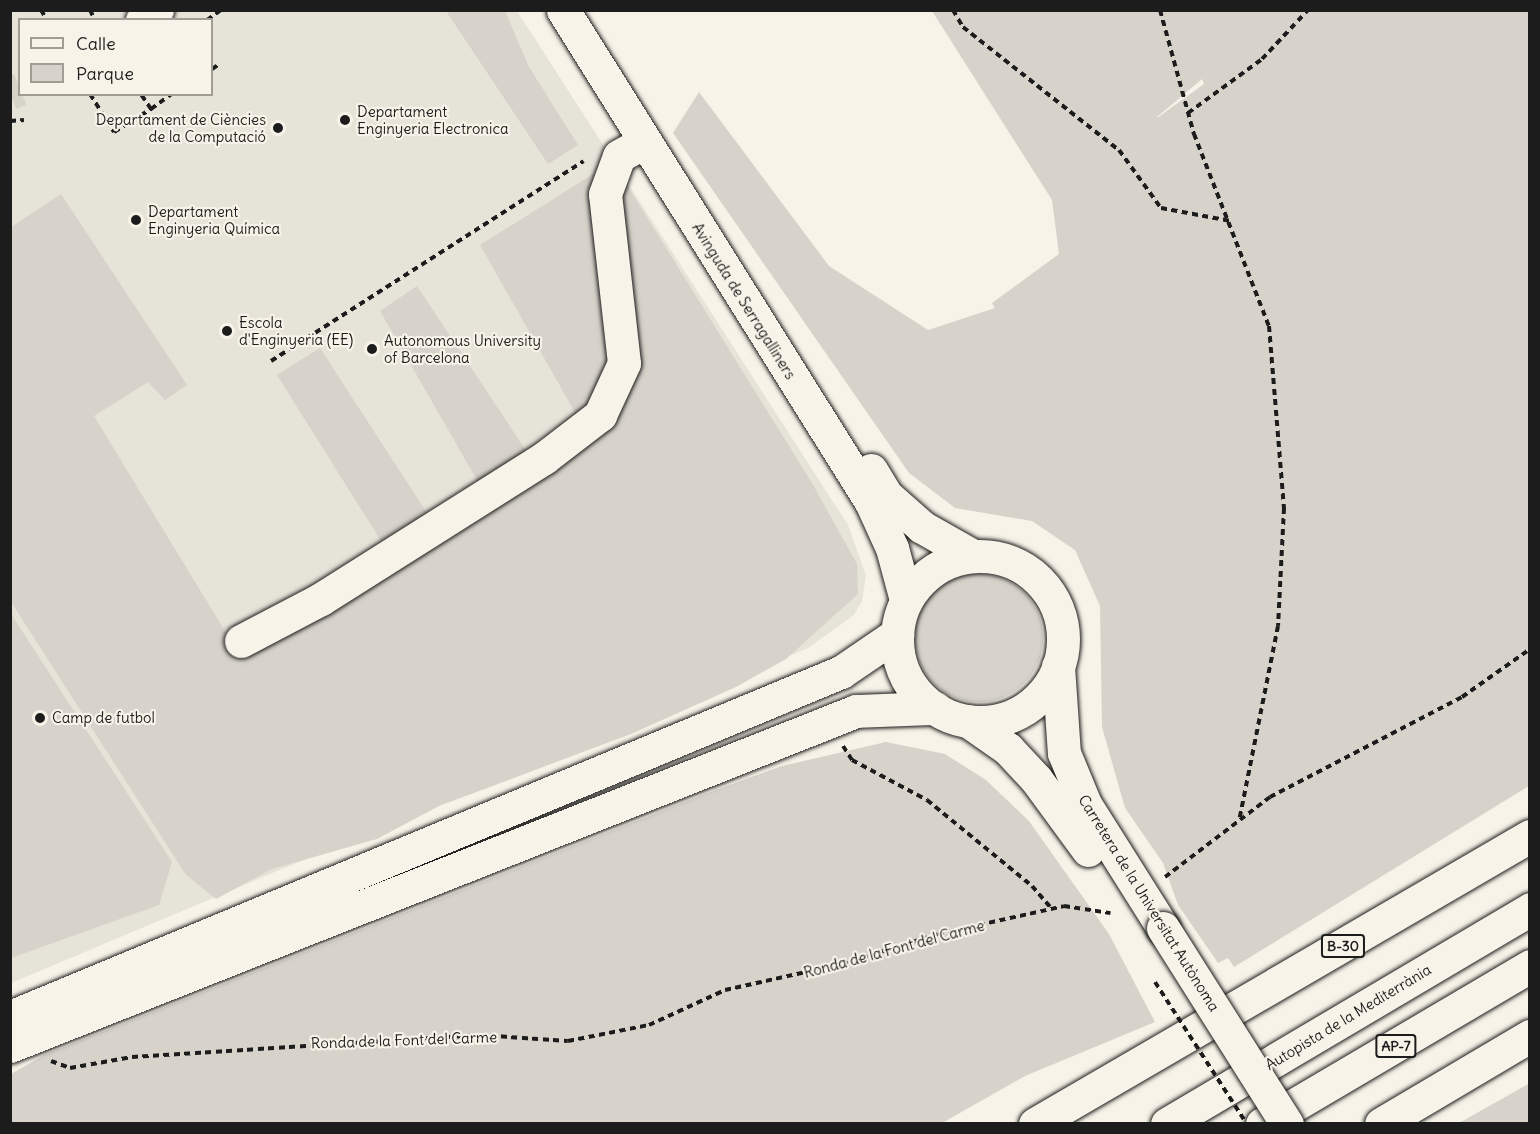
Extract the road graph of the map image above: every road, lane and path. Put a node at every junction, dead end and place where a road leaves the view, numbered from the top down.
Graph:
1 (563, 10) edge
2 (582, 10) edge
3 (953, 10) edge
4 (1160, 10) edge
5 (1308, 10) edge
6 (218, 65) dead end
7 (213, 68) edge
8 (91, 96) edge
9 (142, 96) edge
10 (169, 96) edge
11 (150, 109) junction
12 (1188, 113) junction
13 (24, 120) dead end
14 (10, 121) edge
15 (644, 142) junction
16 (589, 153) dead end
17 (1232, 221) junction
18 (271, 361) dead end
19 (973, 556) junction
20 (906, 600) junction
21 (897, 634) junction
22 (241, 641) dead end
23 (1530, 649) edge
24 (1058, 666) junction
25 (935, 708) junction
26 (968, 721) junction
27 (839, 739) dead end
28 (1239, 821) junction
29 (1530, 836) edge
30 (1160, 881) dead end
31 (1052, 909) junction
32 (1530, 909) edge
33 (1110, 913) dead end
34 (1155, 934) junction
35 (1530, 966) edge
36 (1155, 982) dead end
37 (10, 1017) edge
38 (1530, 1036) edge
39 (10, 1046) edge
40 (44, 1055) dead end
41 (1035, 1124) edge
42 (1167, 1124) edge
43 (1247, 1124) edge
44 (1264, 1124) edge
45 (1287, 1124) edge
46 (1381, 1124) edge

1 - 15 main road, Avinguda de Serragalliners
2 - 19 main road, Avinguda de Serragalliners
3 - 17 path
4 - 12 path
5 - 12 path
6 - 7 path
8 - 11 path
9 - 11 path
10 - 11 path
12 - 17 path
13 - 14 path
15 - 20 main road, Avinguda de Serragalliners
15 - 22 main road
16 - 18 path
17 - 28 path
19 - 20 main road
19 - 24 main road
20 - 21 main road
21 - 25 main road
21 - 37 main road
23 - 28 path
24 - 26 main road
24 - 34 main road, Carretera de la Universitat Autònoma
25 - 26 main road
25 - 39 main road
26 - 34 main road, Carretera de la Universitat Autònoma
27 - 31 path
28 - 30 path
29 - 41 main road, B-30
31 - 33 path, Ronda de la Font del Carme
31 - 40 path, Ronda de la Font del Carme
32 - 42 main road, Autopista de la Mediterrània
34 - 44 main road, Carretera de la Universitat Autònoma
34 - 45 main road, Carretera de la Universitat Autònoma, bridge
35 - 44 main road, AP-7
36 - 43 path, bridge
38 - 46 main road

